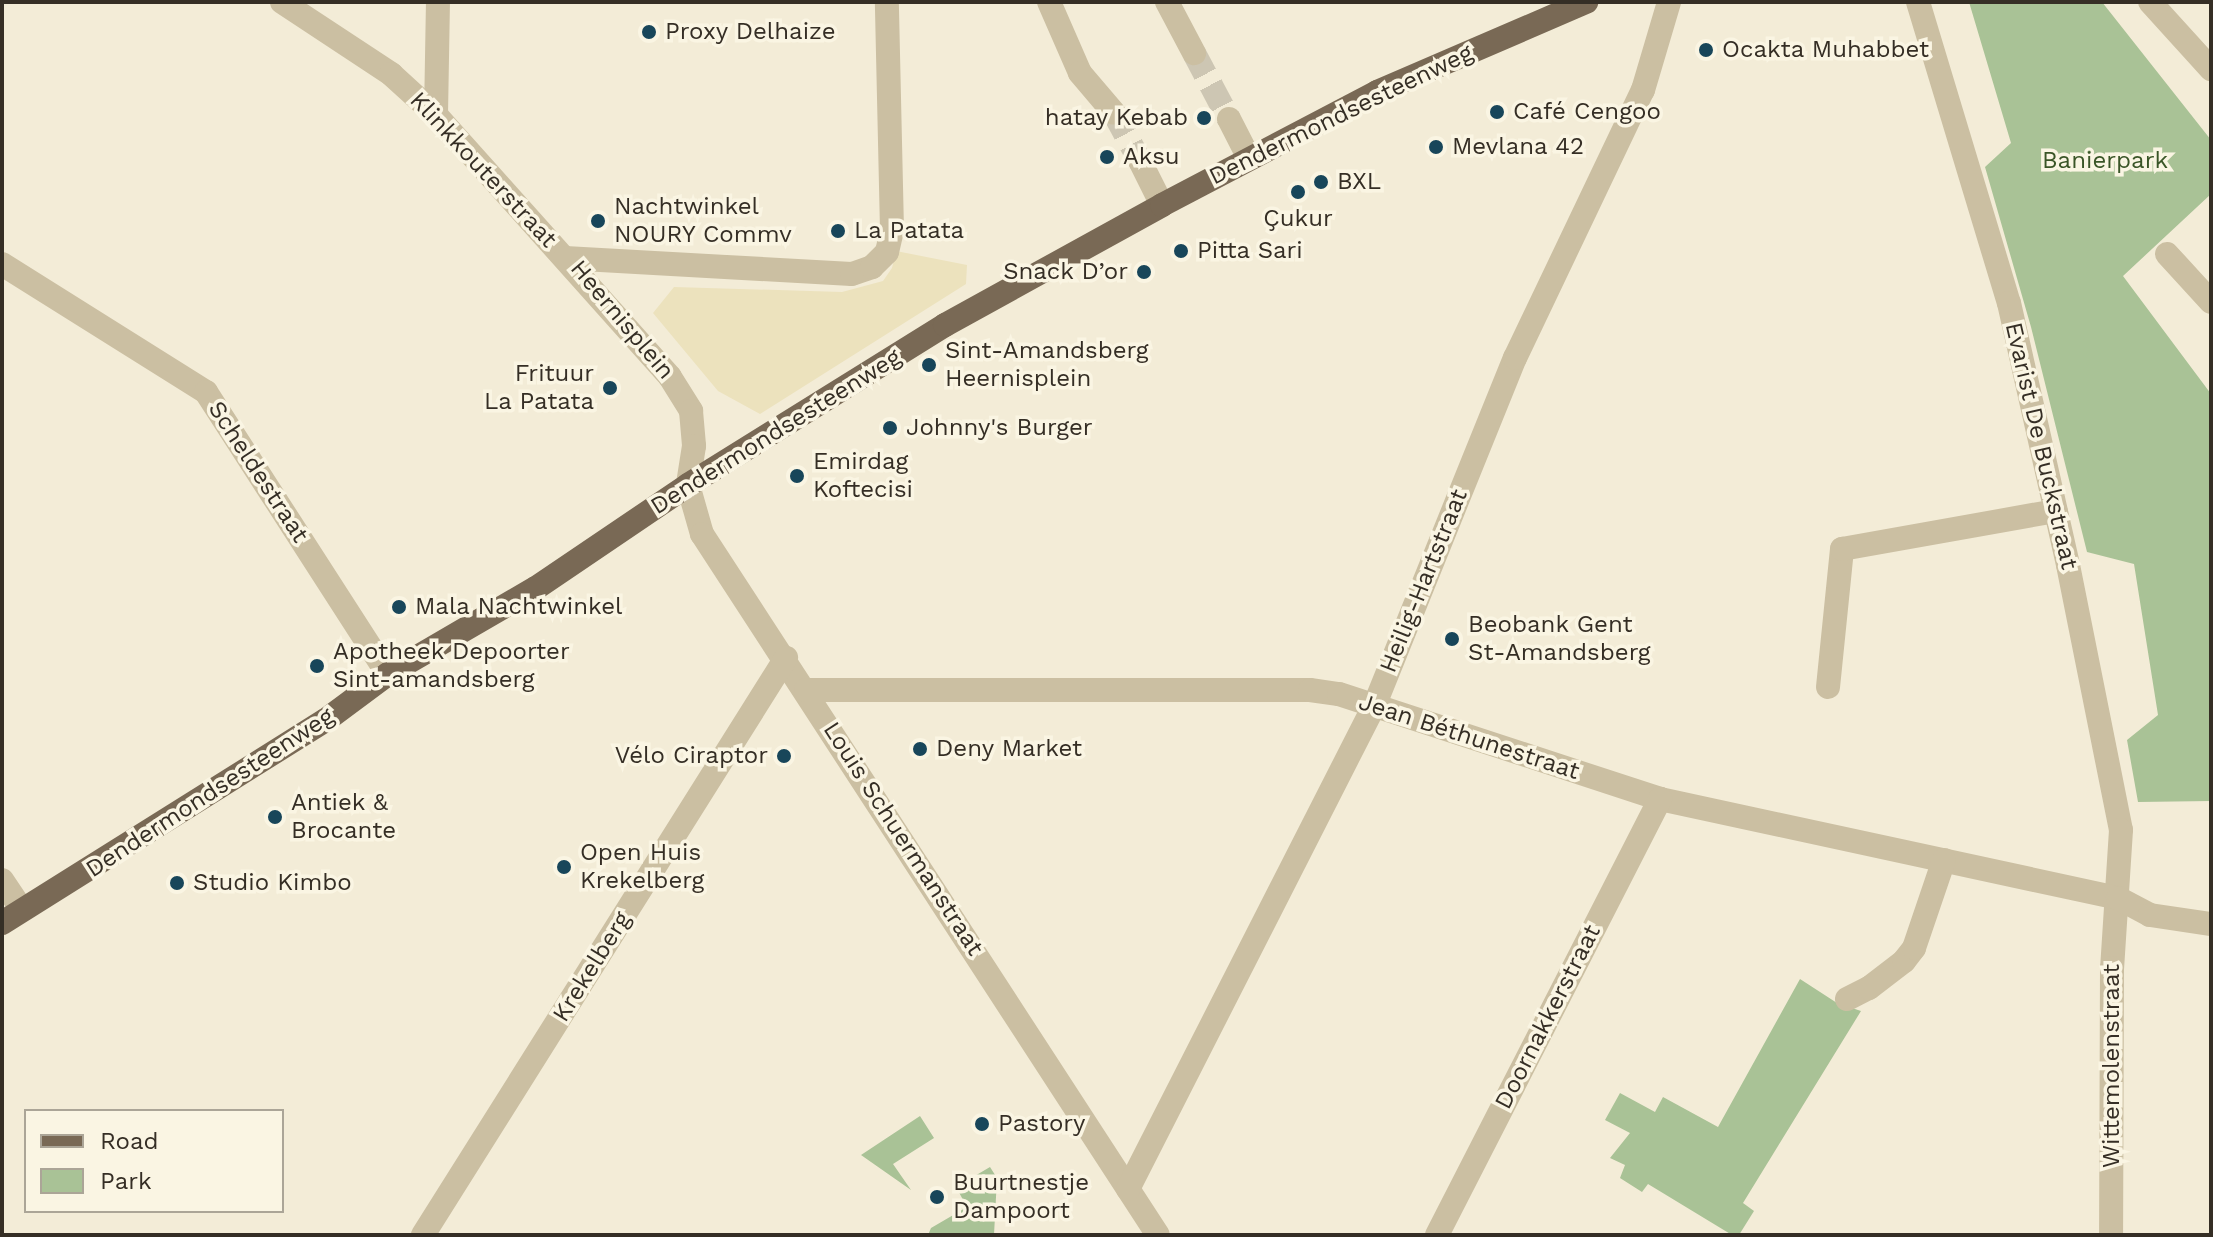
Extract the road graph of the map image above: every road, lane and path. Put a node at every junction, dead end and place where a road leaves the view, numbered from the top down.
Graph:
1 (282, 2) edge
2 (438, 2) edge
3 (887, 2) edge
4 (1049, 2) edge
5 (1167, 2) edge
6 (1586, 2) edge
7 (1669, 2) edge
8 (1918, 2) edge
9 (2150, 2) edge
10 (1194, 53) tunnel mouth
11 (2211, 69) edge
12 (1114, 113) tunnel mouth
13 (436, 115) junction
14 (1229, 119) tunnel mouth
15 (1249, 158) junction
16 (1141, 163) tunnel mouth
17 (1162, 205) junction
18 (2167, 254) dead end
19 (565, 258) junction
20 (2, 264) edge
21 (2211, 302) edge
22 (688, 485) junction
23 (2056, 511) junction
24 (786, 658) junction
25 (388, 674) junction
26 (1828, 687) dead end
27 (806, 690) junction
28 (1375, 704) junction
29 (1660, 799) junction
30 (1944, 860) junction
31 (2, 880) edge
32 (2118, 898) junction
33 (12, 917) edge
34 (2211, 924) edge
35 (1847, 999) dead end
36 (1128, 1189) junction
37 (423, 1235) edge
38 (1158, 1235) edge
39 (1437, 1235) edge
40 (2111, 1235) edge

1 - 13 street, Klinkkouterstraat
2 - 13 street
3 - 19 street, Heernisplein
4 - 12 street
5 - 10 street
6 - 15 main road, Dendermondsesteenweg
7 - 28 street, Heilig-Hartstraat
8 - 23 street, Evarist De Buckstraat
9 - 11 street
13 - 19 street, Klinkkouterstraat
14 - 15 street
15 - 17 main road, Dendermondsesteenweg
16 - 17 street
17 - 22 main road, Dendermondsesteenweg
18 - 21 street
19 - 22 street, Heernisplein
20 - 25 street, Scheldestraat
22 - 24 street, Louis Schuermanstraat
22 - 25 main road, Dendermondsesteenweg
23 - 26 street
23 - 32 street, Evarist De Buckstraat
24 - 27 street, Louis Schuermanstraat
24 - 37 street, Krekelberg
25 - 33 main road, Dendermondsesteenweg
27 - 28 street, Jean Béthunestraat
27 - 36 street, Louis Schuermanstraat
28 - 29 street, Jean Béthunestraat
28 - 36 street, Heilig-Hartstraat
29 - 30 street, Jean Béthunestraat
29 - 39 street, Doornakkerstraat
30 - 32 street, Jean Béthunestraat
30 - 35 street
31 - 33 street
32 - 34 street, Jean Béthunestraat
32 - 40 street, Wittemolenstraat
36 - 38 street, Louis Schuermanstraat

